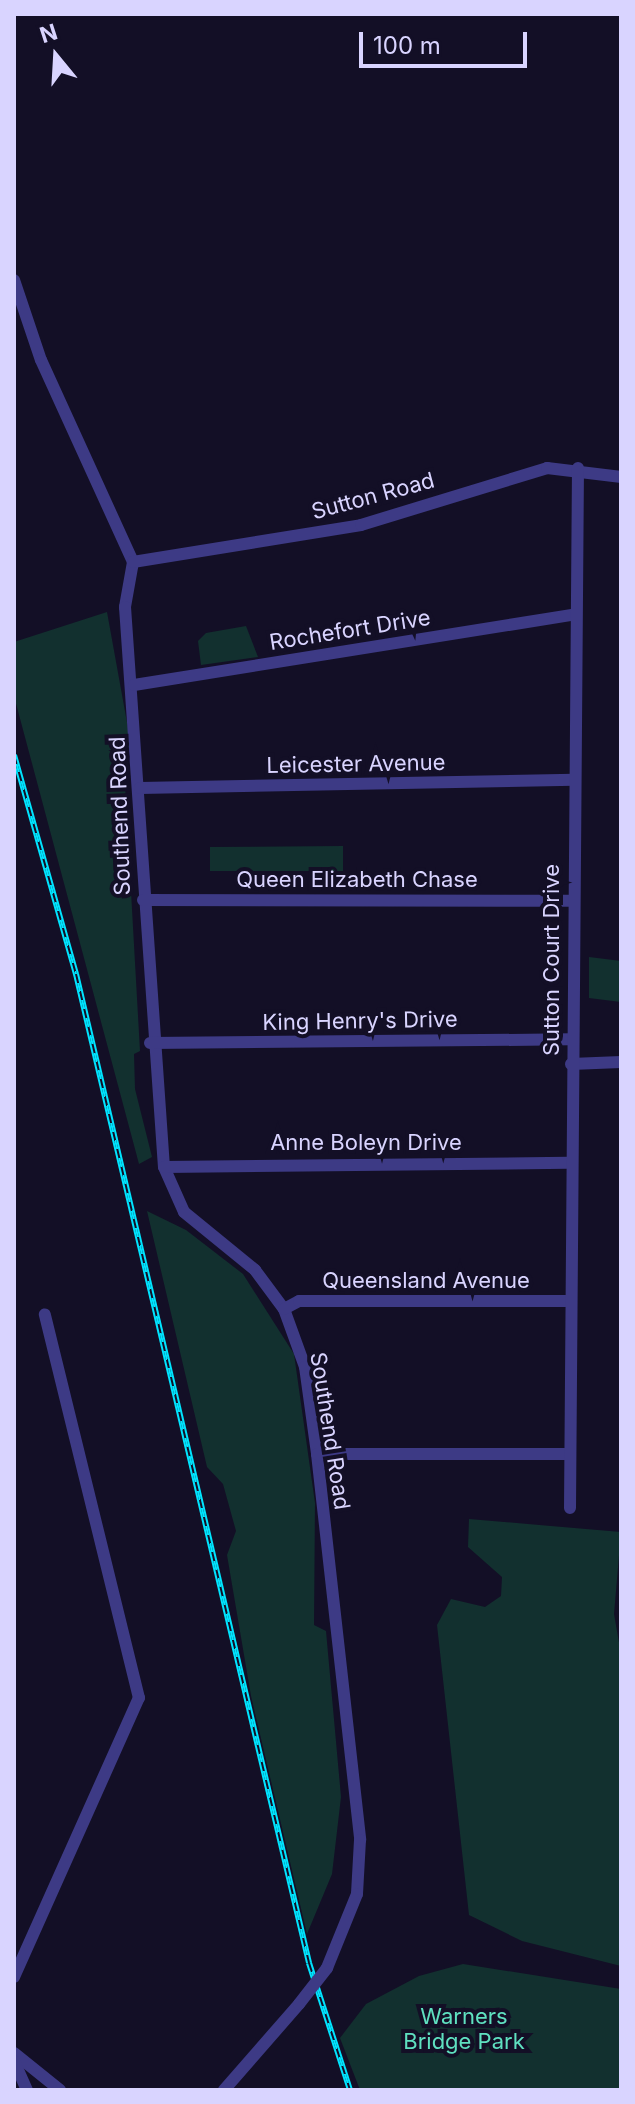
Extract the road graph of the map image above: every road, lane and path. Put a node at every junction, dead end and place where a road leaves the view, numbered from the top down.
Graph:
1 (14, 280) edge
2 (578, 468) junction
3 (621, 477) edge
4 (133, 562) junction
5 (573, 615) junction
6 (134, 685) junction
7 (574, 780) junction
8 (140, 788) junction
9 (143, 900) junction
10 (571, 901) junction
11 (570, 1039) junction
12 (150, 1043) junction
13 (621, 1062) edge
14 (571, 1064) junction
15 (568, 1163) junction
16 (164, 1167) junction
17 (571, 1301) junction
18 (284, 1309) junction
19 (45, 1314) dead end
20 (317, 1454) junction
21 (570, 1454) junction
22 (570, 1508) dead end
23 (14, 1977) edge
24 (15, 2060) edge
25 (47, 2080) junction
26 (14, 2087) edge
27 (27, 2090) edge
28 (60, 2090) edge
29 (224, 2090) edge

1 - 4 street
2 - 3 street, Sutton Road
2 - 4 street, Sutton Road
2 - 5 street, Sutton Court Drive
4 - 6 street, Southend Road
5 - 6 street, Rochefort Drive
5 - 7 street, Sutton Court Drive
6 - 8 street, Southend Road
7 - 8 street, Leicester Avenue
7 - 10 street, Sutton Court Drive
8 - 9 street, Southend Road
9 - 10 street, Queen Elizabeth Chase
9 - 12 street, Southend Road
10 - 11 street, Sutton Court Drive
11 - 12 street, King Henry's Drive
11 - 14 street, Sutton Court Drive
12 - 16 street, Southend Road
13 - 14 street
14 - 15 street, Sutton Court Drive
15 - 16 street, Anne Boleyn Drive
15 - 17 street, Sutton Court Drive
16 - 18 street, Southend Road
17 - 18 street, Queensland Avenue
17 - 21 street, Sutton Court Drive
18 - 20 street, Southend Road
19 - 23 street
20 - 21 street
20 - 29 street, Southend Road, bridge
21 - 22 street, Sutton Court Drive
24 - 25 street
24 - 26 street
24 - 27 street
25 - 27 street
25 - 28 street

